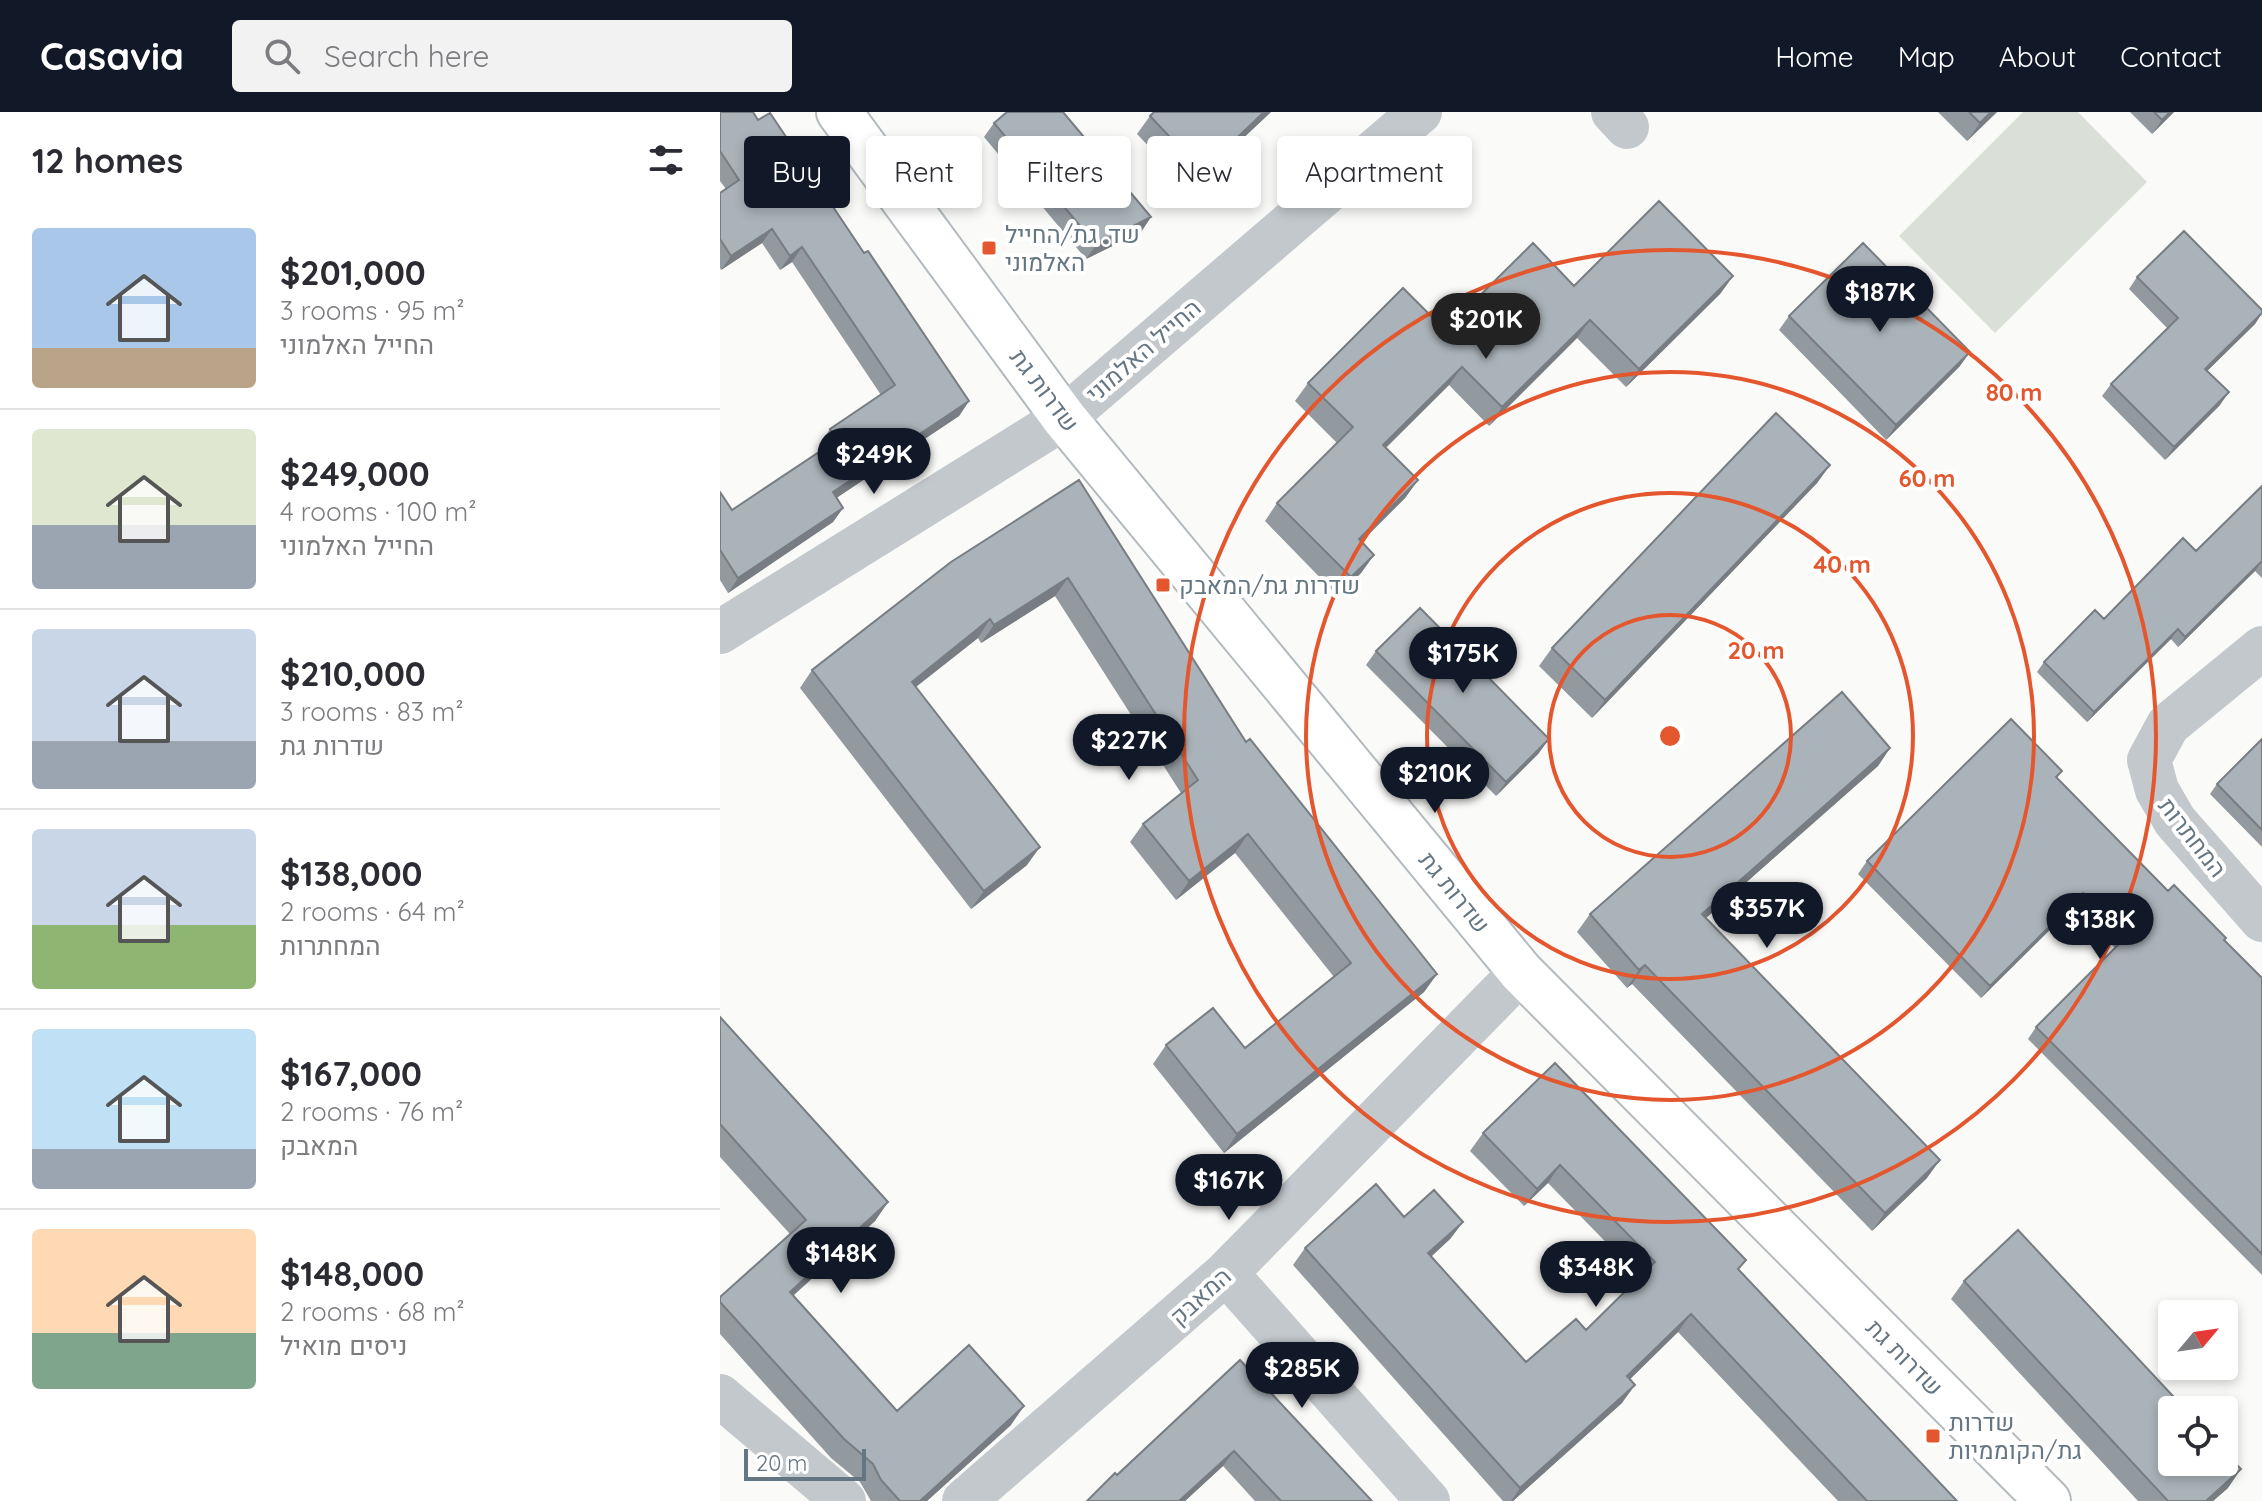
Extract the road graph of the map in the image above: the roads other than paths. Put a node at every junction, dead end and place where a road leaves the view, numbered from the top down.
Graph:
1 (839, 112) edge
2 (1420, 112) edge
3 (1064, 418) junction
4 (720, 632) edge
5 (2262, 648) edge
6 (2262, 920) edge
7 (1521, 972) junction
8 (1226, 1273) junction
9 (720, 1396) edge
10 (844, 1501) edge
11 (964, 1501) edge
12 (1428, 1501) edge
13 (2048, 1501) edge

1 - 3 street, שדרות גת
2 - 3 street, החייל האלמוני
3 - 4 street, החייל האלמוני
3 - 7 street, שדרות גת
5 - 6 street, המחתרות
7 - 8 street, המאבק
7 - 13 street, שדרות גת
8 - 11 street, המאבק
8 - 12 street
9 - 10 street

